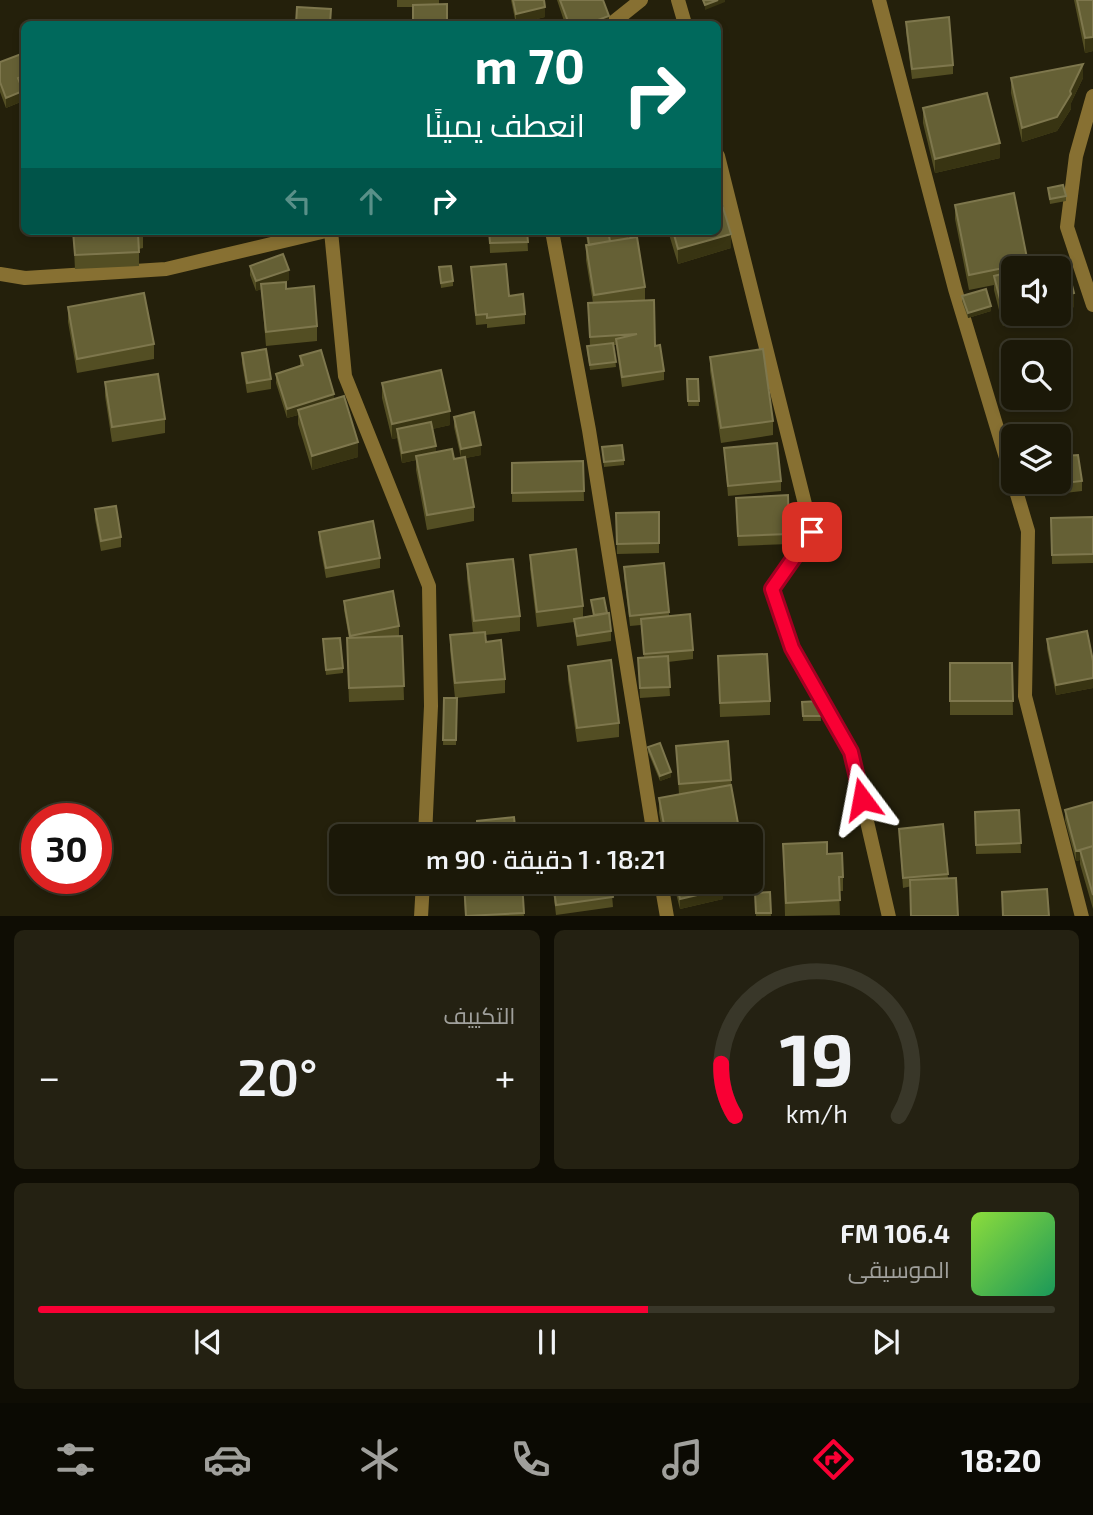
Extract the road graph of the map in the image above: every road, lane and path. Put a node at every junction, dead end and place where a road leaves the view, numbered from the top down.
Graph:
1 (641, 0) edge
2 (678, 0) edge
3 (879, 0) edge
4 (615, 21) edge
5 (684, 21) edge
6 (1093, 96) edge
7 (721, 168) edge
8 (311, 235) edge
9 (328, 235) edge
10 (553, 235) edge
11 (0, 274) edge
12 (1093, 304) edge
13 (1001, 441) edge
14 (1017, 494) edge
15 (426, 824) edge
16 (652, 824) edge
17 (422, 894) edge
18 (663, 894) edge
19 (421, 916) edge
20 (667, 916) edge
21 (889, 916) edge
22 (1082, 916) edge

1 - 4 street
2 - 5 street
3 - 13 street
6 - 12 street
7 - 21 street
8 - 11 street
9 - 15 street
10 - 16 street
14 - 22 street
17 - 19 street
18 - 20 street

